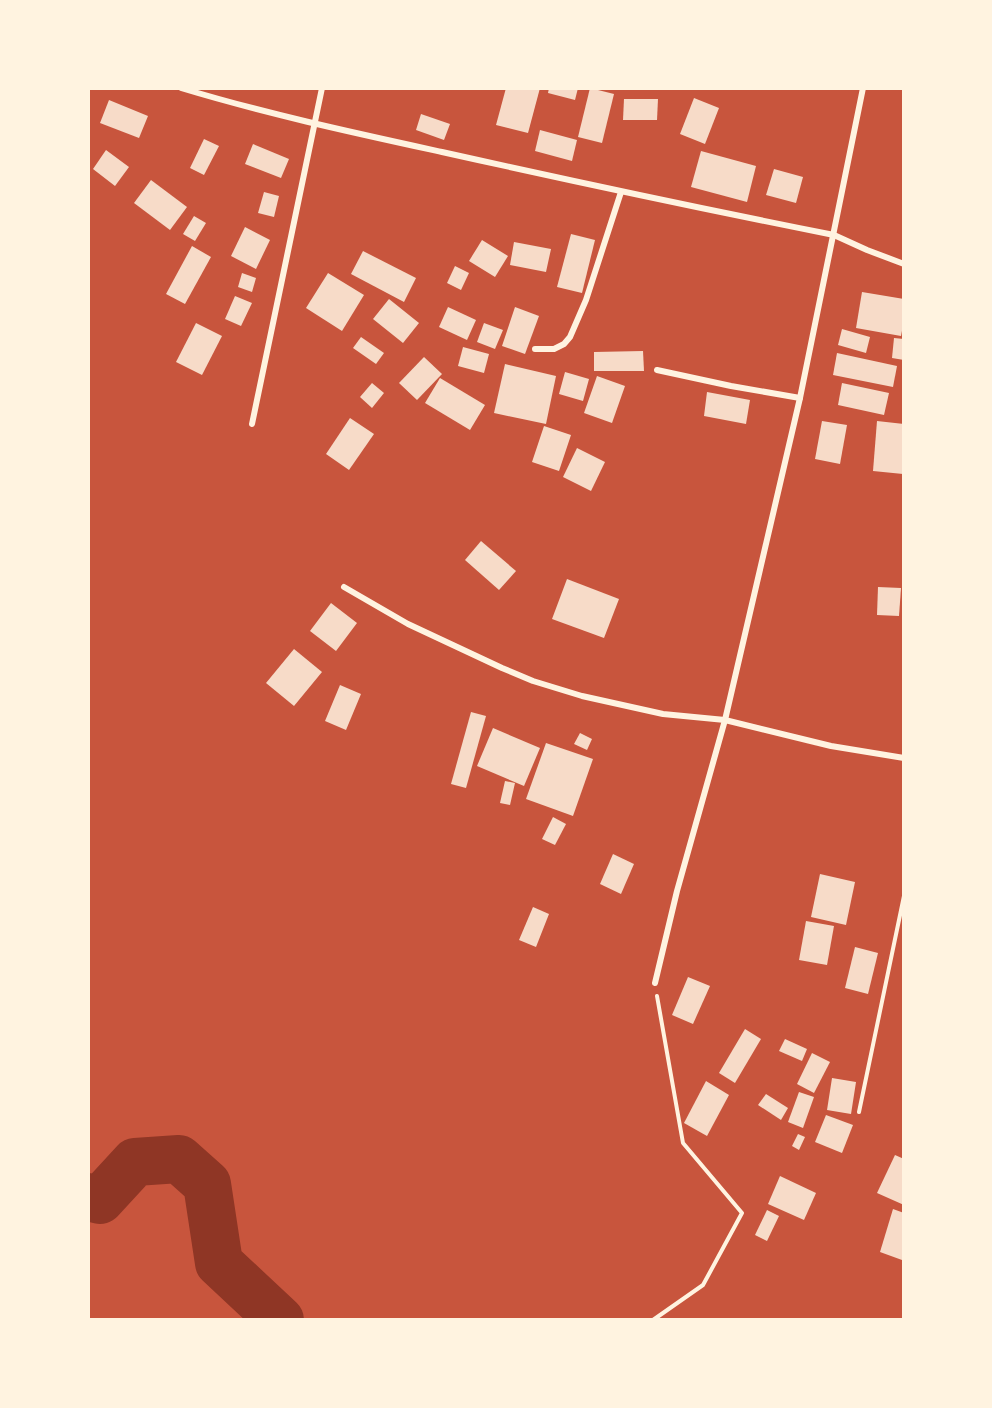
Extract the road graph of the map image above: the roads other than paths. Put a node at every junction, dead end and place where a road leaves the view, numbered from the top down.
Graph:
1 (181, 88) edge
2 (322, 88) edge
3 (863, 88) edge
4 (314, 124) junction
5 (621, 192) junction
6 (834, 235) junction
7 (903, 264) edge
8 (535, 349) dead end
9 (657, 370) dead end
10 (800, 398) junction
11 (252, 424) dead end
12 (344, 587) dead end
13 (725, 720) junction
14 (903, 758) edge
15 (655, 983) road end

1 - 4 street
2 - 4 street
3 - 6 street
4 - 5 street
4 - 11 street
5 - 6 street
5 - 8 street
6 - 7 street
6 - 10 street
9 - 10 street
10 - 13 street
12 - 13 street
13 - 14 street
13 - 15 street

